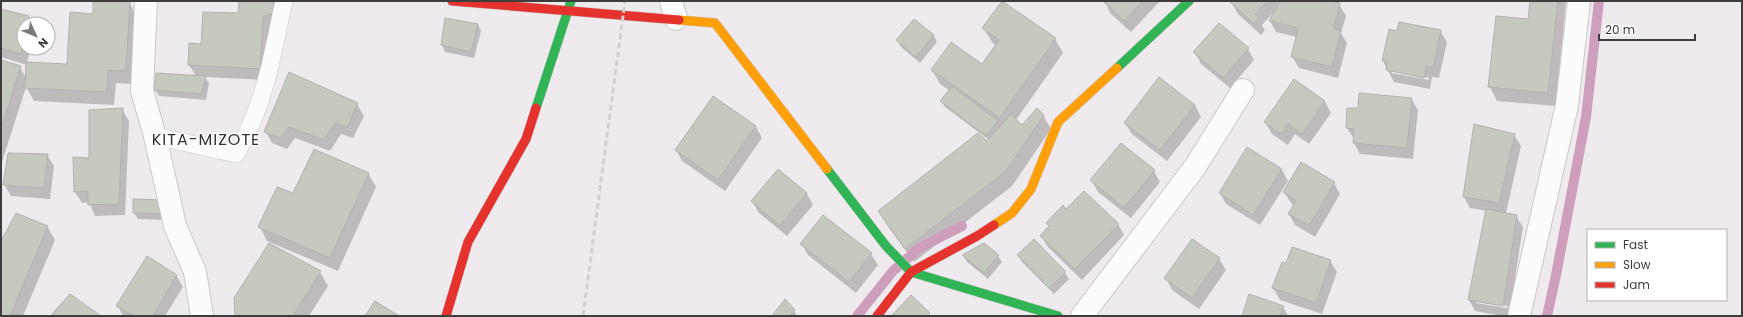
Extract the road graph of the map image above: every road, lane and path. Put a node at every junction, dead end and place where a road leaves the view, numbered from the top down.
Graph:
1 (146, 1) edge
2 (284, 1) edge
3 (452, 1) edge
4 (571, 1) edge
5 (1188, 1) edge
6 (1579, 1) edge
7 (674, 10) edge
8 (568, 11) junction
9 (1243, 90) dead end
10 (155, 136) junction
11 (905, 266) junction
12 (202, 316) edge
13 (446, 316) edge
14 (877, 316) edge
15 (1058, 316) edge
16 (1082, 316) edge
17 (1519, 316) edge

1 - 10 street
2 - 10 lane
3 - 8 street
4 - 8 street
5 - 11 street
6 - 17 street
7 - 8 street
7 - 11 street
8 - 13 street
9 - 16 street
10 - 12 street
11 - 14 street
11 - 15 street

